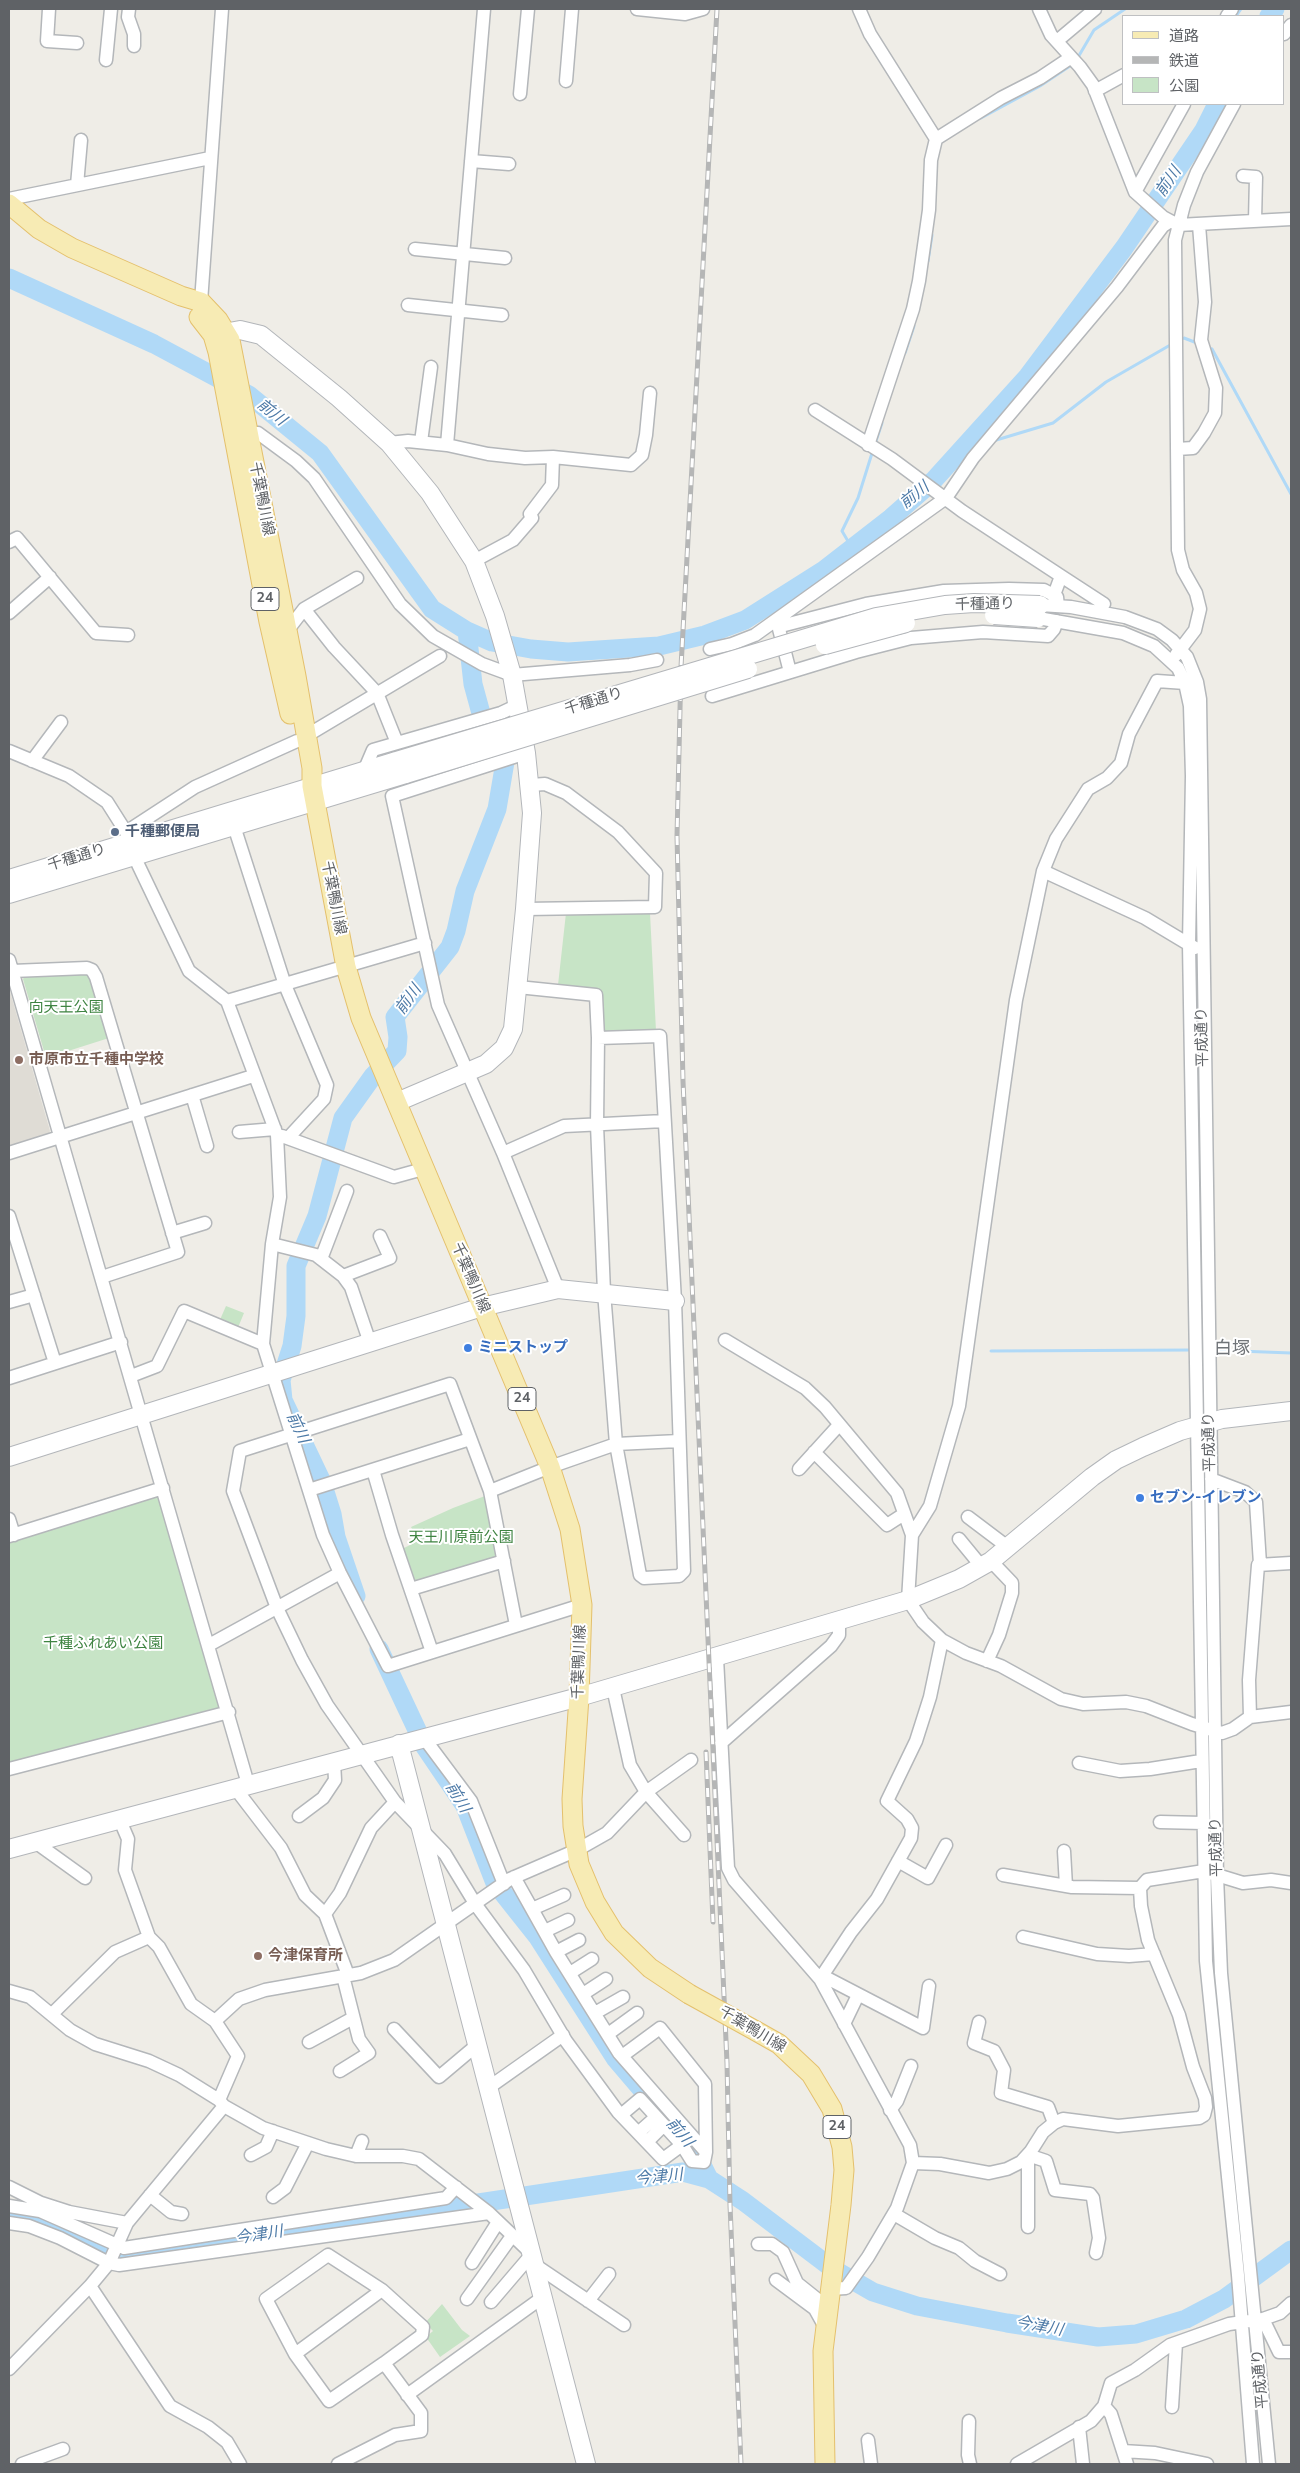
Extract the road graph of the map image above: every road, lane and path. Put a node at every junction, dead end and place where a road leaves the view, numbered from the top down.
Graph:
1 (48, 9) edge
2 (111, 9) edge
3 (129, 9) edge
4 (222, 9) edge
5 (484, 9) edge
6 (528, 9) edge
7 (572, 9) edge
8 (637, 9) edge
9 (859, 9) edge
10 (1039, 9) edge
11 (1095, 9) edge
12 (698, 10) edge
13 (1057, 41) junction
14 (78, 42) dead end
15 (134, 46) dead end
16 (106, 60) dead end
17 (1074, 61) junction
18 (1122, 76) edge
19 (566, 81) dead end
20 (1095, 91) junction
21 (520, 94) dead end
22 (1184, 105) edge
23 (1233, 105) edge
24 (936, 139) junction
25 (81, 140) dead end
26 (210, 158) junction
27 (471, 161) junction
28 (509, 164) dead end
29 (1243, 176) dead end
30 (77, 185) junction
31 (1135, 192) junction
32 (9, 199) edge
33 (9, 204) edge
34 (1291, 219) edge
35 (1255, 220) junction
36 (1173, 223) junction
37 (1200, 225) junction
38 (415, 250) dead end
39 (463, 253) junction
40 (505, 258) dead end
41 (181, 296) junction
42 (200, 302) junction
43 (408, 305) dead end
44 (458, 310) junction
45 (502, 315) dead end
46 (219, 339) junction
47 (430, 367) dead end
48 (650, 393) dead end
49 (815, 410) dead end
50 (247, 428) junction
51 (421, 442) junction
52 (389, 443) junction
53 (447, 445) junction
54 (872, 447) junction
55 (1177, 450) junction
56 (553, 457) junction
57 (946, 498) junction
58 (9, 542) edge
59 (474, 562) junction
60 (1061, 576) junction
61 (50, 577) junction
62 (357, 578) dead end
63 (1056, 601) junction
64 (801, 603) junction
65 (1104, 604) dead end
66 (304, 609) junction
67 (1039, 611) junction
68 (9, 612) edge
69 (806, 620) junction
70 (1057, 621) junction
71 (287, 631) junction
72 (128, 635) dead end
73 (1181, 649) junction
74 (440, 656) dead end
75 (657, 660) dead end
76 (1171, 660) junction
77 (790, 672) junction
78 (512, 675) junction
79 (1185, 683) junction
80 (377, 693) junction
81 (518, 705) junction
82 (61, 722) dead end
83 (301, 739) junction
84 (397, 742) junction
85 (9, 751) edge
86 (526, 753) junction
87 (32, 761) junction
88 (401, 767) junction
89 (364, 771) junction
90 (530, 785) junction
91 (313, 794) junction
92 (234, 826) junction
93 (129, 843) junction
94 (1043, 871) junction
95 (9, 879) edge
96 (9, 894) edge
97 (525, 909) junction
98 (425, 943) junction
99 (1189, 944) junction
100 (1202, 952) junction
101 (10, 965) edge
102 (346, 967) junction
103 (285, 985) junction
104 (518, 987) junction
105 (227, 1001) junction
106 (598, 1038) junction
107 (466, 1072) junction
108 (253, 1076) junction
109 (192, 1095) junction
110 (397, 1102) junction
111 (136, 1113) junction
112 (664, 1121) junction
113 (597, 1125) junction
114 (239, 1132) dead end
115 (280, 1134) junction
116 (61, 1137) junction
117 (207, 1146) dead end
118 (9, 1153) edge
119 (503, 1153) junction
120 (423, 1169) junction
121 (346, 1191) dead end
122 (10, 1223) edge
123 (205, 1223) dead end
124 (172, 1233) junction
125 (380, 1236) dead end
126 (272, 1244) junction
127 (321, 1259) junction
128 (343, 1276) junction
129 (102, 1277) junction
130 (558, 1288) junction
131 (604, 1292) junction
132 (34, 1295) junction
133 (675, 1301) junction
134 (9, 1302) edge
135 (482, 1307) junction
136 (725, 1340) dead end
137 (121, 1342) junction
138 (263, 1344) junction
139 (370, 1344) junction
140 (55, 1363) junction
141 (272, 1375) junction
142 (131, 1376) junction
143 (9, 1378) edge
144 (1291, 1411) edge
145 (142, 1415) junction
146 (1203, 1424) junction
147 (839, 1425) junction
148 (292, 1434) junction
149 (470, 1439) junction
150 (679, 1441) junction
151 (616, 1444) junction
152 (814, 1452) junction
153 (9, 1457) edge
154 (550, 1467) junction
155 (799, 1469) dead end
156 (374, 1470) junction
157 (1211, 1479) junction
158 (163, 1488) junction
159 (309, 1490) junction
160 (490, 1491) junction
161 (904, 1514) junction
162 (968, 1517) dead end
163 (9, 1519) edge
164 (11, 1535) edge
165 (912, 1535) junction
166 (959, 1539) dead end
167 (1009, 1548) junction
168 (504, 1561) junction
169 (1291, 1562) edge
170 (986, 1564) junction
171 (1260, 1564) junction
172 (340, 1573) junction
173 (411, 1589) junction
174 (908, 1600) junction
175 (582, 1605) junction
176 (277, 1608) junction
177 (839, 1621) junction
178 (516, 1625) junction
179 (942, 1640) junction
180 (209, 1645) junction
181 (432, 1652) junction
182 (717, 1658) junction
183 (987, 1661) junction
184 (613, 1688) junction
185 (579, 1697) junction
186 (229, 1712) junction
187 (1291, 1712) edge
188 (1250, 1717) junction
189 (1201, 1727) junction
190 (1214, 1731) junction
191 (424, 1738) junction
192 (721, 1743) junction
193 (400, 1744) junction
194 (360, 1754) junction
195 (691, 1760) dead end
196 (334, 1762) junction
197 (1201, 1762) junction
198 (1079, 1763) dead end
199 (9, 1769) edge
200 (242, 1786) junction
201 (646, 1792) junction
202 (395, 1802) junction
203 (299, 1816) dead end
204 (119, 1818) junction
205 (1160, 1822) dead end
206 (1203, 1823) junction
207 (421, 1830) junction
208 (684, 1835) dead end
209 (35, 1842) junction
210 (946, 1845) dead end
211 (9, 1849) edge
212 (577, 1850) junction
213 (1064, 1851) dead end
214 (898, 1861) junction
215 (1204, 1871) junction
216 (1003, 1875) dead end
217 (1217, 1876) junction
218 (84, 1878) dead end
219 (509, 1880) junction
220 (1291, 1882) edge
221 (1066, 1886) junction
222 (1140, 1888) junction
223 (564, 1895) dead end
224 (476, 1905) junction
225 (532, 1909) junction
226 (325, 1914) junction
227 (568, 1920) dead end
228 (445, 1924) junction
229 (545, 1931) junction
230 (149, 1937) junction
231 (1023, 1937) dead end
232 (579, 1940) dead end
233 (556, 1952) junction
234 (1154, 1954) junction
235 (592, 1960) dead end
236 (570, 1973) junction
237 (345, 1975) junction
238 (821, 1978) junction
239 (606, 1979) dead end
240 (930, 1986) dead end
241 (9, 1990) edge
242 (583, 1994) junction
243 (858, 1995) junction
244 (623, 1997) dead end
245 (637, 2013) dead end
246 (52, 2014) junction
247 (595, 2014) junction
248 (354, 2018) junction
249 (215, 2021) junction
250 (979, 2022) dead end
251 (844, 2024) junction
252 (394, 2029) dead end
253 (608, 2034) junction
254 (562, 2035) junction
255 (309, 2042) dead end
256 (477, 2045) junction
257 (622, 2056) junction
258 (911, 2066) dead end
259 (340, 2071) dead end
260 (488, 2088) junction
261 (221, 2103) junction
262 (1234, 2107) junction
263 (1220, 2108) junction
264 (890, 2110) junction
265 (1206, 2110) junction
266 (621, 2115) junction
267 (660, 2121) junction
268 (1054, 2123) junction
269 (273, 2131) junction
270 (643, 2138) junction
271 (362, 2141) dead end
272 (308, 2143) junction
273 (682, 2145) junction
274 (706, 2152) junction
275 (251, 2155) dead end
276 (1028, 2155) junction
277 (356, 2156) junction
278 (913, 2162) junction
279 (9, 2187) edge
280 (456, 2187) junction
281 (150, 2195) junction
282 (273, 2196) dead end
283 (9, 2206) edge
284 (489, 2213) junction
285 (182, 2214) dead end
286 (894, 2214) junction
287 (127, 2222) junction
288 (498, 2222) junction
289 (9, 2223) edge
290 (1028, 2227) dead end
291 (512, 2236) junction
292 (758, 2244) dead end
293 (116, 2246) junction
294 (1096, 2253) dead end
295 (533, 2259) junction
296 (109, 2263) junction
297 (472, 2263) dead end
298 (609, 2274) dead end
299 (1000, 2274) dead end
300 (776, 2280) dead end
301 (90, 2286) junction
302 (382, 2290) junction
303 (834, 2295) junction
304 (543, 2297) junction
305 (467, 2299) dead end
306 (588, 2301) junction
307 (491, 2302) dead end
308 (1291, 2303) edge
309 (1260, 2320) junction
310 (1240, 2323) junction
311 (624, 2325) dead end
312 (825, 2328) junction
313 (1176, 2343) junction
314 (1285, 2352) edge
315 (1259, 2353) junction
316 (295, 2354) junction
317 (384, 2363) junction
318 (9, 2369) edge
319 (407, 2395) junction
320 (1104, 2406) junction
321 (1172, 2407) dead end
322 (969, 2421) dead end
323 (1079, 2428) junction
324 (868, 2440) dead end
325 (63, 2449) dead end
326 (1123, 2451) junction
327 (337, 2462) edge
328 (22, 2464) edge
329 (240, 2464) edge
330 (586, 2464) edge
331 (825, 2464) edge
332 (871, 2464) edge
333 (970, 2464) edge
334 (1017, 2464) edge
335 (1082, 2464) edge
336 (1127, 2464) edge
337 (1207, 2464) edge
338 (1253, 2464) edge
339 (1269, 2464) edge

1 - 14 street
2 - 16 street
3 - 15 street
4 - 26 street
5 - 27 street
6 - 21 street
7 - 19 street
8 - 12 street
9 - 24 street
10 - 13 street
11 - 13 street
13 - 17 street
17 - 20 street
17 - 24 street
18 - 20 street
20 - 31 street
22 - 31 street
23 - 36 street
24 - 54 street
25 - 30 street
26 - 30 street
26 - 42 street
27 - 28 street
27 - 39 street
29 - 35 street
30 - 32 street
31 - 36 street
33 - 41 main road, 千葉鴨川線 / 24
34 - 35 street
35 - 37 street
36 - 37 street
36 - 55 street
36 - 57 street
37 - 55 street
38 - 39 street
39 - 40 street
39 - 44 street
41 - 42 main road, 千葉鴨川線 / 24
41 - 46 main road, 千葉鴨川線 / 24
42 - 46 main road, 千葉鴨川線 / 24
43 - 44 street
44 - 45 street
44 - 53 street
46 - 50 main road, 千葉鴨川線 / 24
46 - 52 street
46 - 83 main road, 千葉鴨川線 / 24
47 - 51 street
48 - 56 street
49 - 54 street
50 - 71 main road, 千葉鴨川線 / 24
50 - 78 street
51 - 52 street
51 - 53 street
52 - 59 street
53 - 56 street
54 - 57 street
55 - 73 street
56 - 59 street
57 - 60 street
57 - 64 street
58 - 61 street
59 - 78 street
60 - 63 street
60 - 65 street
61 - 68 street
61 - 72 street
62 - 66 street
63 - 67 street, 千種通り
63 - 69 street
63 - 73 street, 千種通り
64 - 69 street
64 - 77 street
66 - 71 street
66 - 80 street
67 - 70 street, 千種通り
67 - 88 street, 千種通り, bridge
69 - 77 street
70 - 76 street, 千種通り
70 - 77 street
71 - 83 main road, 千葉鴨川線 / 24
73 - 76 street
73 - 100 street, 平成通り
74 - 80 street
75 - 78 street
76 - 79 street, 平成通り
78 - 81 street
79 - 94 street
79 - 99 street, 平成通り
80 - 83 street
80 - 84 street
81 - 84 street
81 - 86 street
82 - 87 street
83 - 91 main road, 千葉鴨川線 / 24
83 - 93 street
84 - 89 street
85 - 87 street
86 - 90 street
86 - 98 street
87 - 93 street
88 - 89 street, 千種通り
88 - 91 street, 千種通り
89 - 91 street, 千種通り
90 - 97 street
90 - 97 street
91 - 92 street, 千種通り
91 - 93 street, 千種通り
91 - 102 main road, 千葉鴨川線 / 24
92 - 93 street, 千種通り
92 - 103 street
93 - 95 street, 千種通り
93 - 96 street, 千種通り
93 - 105 street
94 - 99 street
94 - 165 street
97 - 104 street
98 - 102 street
98 - 107 street
99 - 100 street
99 - 146 street, 平成通り
100 - 146 street, 平成通り
101 - 111 street
101 - 116 street
102 - 103 street
102 - 110 main road, 千葉鴨川線 / 24
103 - 105 street
103 - 115 street
104 - 106 street
104 - 107 street
105 - 108 street
106 - 112 street
106 - 113 street
107 - 110 street
107 - 119 street
108 - 109 street
108 - 115 street
109 - 111 street
109 - 117 street
110 - 120 main road, 千葉鴨川線 / 24
111 - 116 street
111 - 124 street
112 - 113 street
112 - 133 street
113 - 119 street
113 - 131 street
114 - 115 street
115 - 120 street
115 - 126 street
116 - 118 street
116 - 129 street
119 - 130 street
120 - 135 main road, 千葉鴨川線 / 24
121 - 127 street
122 - 132 street
123 - 124 street
124 - 129 street
125 - 128 street
126 - 127 street
126 - 138 street
127 - 128 street
128 - 139 street
129 - 137 street
130 - 131 street
130 - 135 street
131 - 133 street
131 - 151 street
132 - 134 street
132 - 140 street
133 - 150 street
135 - 139 street
135 - 154 main road, 千葉鴨川線 / 24
136 - 147 street
137 - 140 street
137 - 142 street
138 - 141 street
138 - 142 street
139 - 141 street
140 - 143 street
141 - 145 street
141 - 148 street
142 - 145 street
144 - 146 street
145 - 153 street
145 - 158 street
146 - 157 street, 平成通り
146 - 167 street
146 - 189 street, 平成通り
147 - 152 street
147 - 161 street
148 - 149 street
148 - 159 street
148 - 176 street
149 - 156 street
149 - 160 street
150 - 151 street
150 - 151 street
151 - 154 street
152 - 155 street
152 - 161 street
154 - 160 street
154 - 175 main road, 千葉鴨川線 / 24
156 - 159 street
156 - 173 street
157 - 171 street
157 - 190 street, 平成通り
158 - 164 street
158 - 180 street
159 - 172 street
160 - 168 street
161 - 165 street
162 - 167 street
163 - 164 street
165 - 174 street
166 - 170 street
167 - 170 street
168 - 173 street
168 - 178 street
169 - 171 street
170 - 174 street
170 - 183 street
171 - 188 street
172 - 176 street
172 - 181 street
173 - 181 street
174 - 177 street
174 - 179 street
175 - 178 street
175 - 185 main road, 千葉鴨川線 / 24
176 - 180 street
176 - 194 street
177 - 182 street
177 - 192 street
178 - 181 street
179 - 183 street
179 - 214 street
180 - 186 street
182 - 184 street
182 - 192 street
183 - 189 street
184 - 185 street
184 - 201 street
185 - 191 street
185 - 212 main road, 千葉鴨川線 / 24
186 - 199 street
186 - 200 street
187 - 188 street
188 - 190 street
189 - 190 street
189 - 197 street, 平成通り
190 - 217 street, 平成通り
191 - 193 street
191 - 219 street
192 - 238 street
193 - 194 street
193 - 207 street
194 - 196 street
194 - 202 street
195 - 201 street
196 - 200 street
196 - 203 street
197 - 198 street
197 - 206 street, 平成通り
200 - 204 street
200 - 226 street
201 - 208 street
201 - 212 street
202 - 207 street
202 - 226 street
204 - 209 street
204 - 230 street
205 - 206 street
206 - 215 street, 平成通り
207 - 224 street
207 - 228 street
209 - 211 street
209 - 218 street
210 - 214 street
212 - 219 street
212 - 303 main road, 千葉鴨川線 / 24, bridge
213 - 221 street
214 - 238 street
215 - 217 street
215 - 222 street
215 - 263 street, 平成通り
216 - 221 street
217 - 220 street
217 - 262 street, 平成通り
219 - 224 street
219 - 225 street
221 - 222 street
222 - 234 street
223 - 225 street
224 - 228 street
224 - 254 street
225 - 229 street
226 - 237 street
227 - 229 street
228 - 237 street
228 - 256 street
229 - 233 street
230 - 246 street
230 - 249 street
231 - 234 street
232 - 233 street
233 - 236 street
234 - 265 street
235 - 236 street
236 - 242 street
237 - 248 street
237 - 249 street
238 - 243 street
238 - 251 street
239 - 242 street
240 - 243 street
241 - 246 street
242 - 247 street
243 - 251 street
244 - 247 street
245 - 253 street
246 - 261 street
247 - 253 street
248 - 255 street
248 - 259 street
249 - 261 street
250 - 268 street
251 - 264 street
252 - 256 street
253 - 257 street
254 - 260 street
254 - 266 street
256 - 260 street
257 - 274 street
257 - 274 street
258 - 264 street
260 - 295 street
261 - 269 street
261 - 281 street
262 - 263 street
262 - 309 street, 平成通り
263 - 265 street
263 - 310 street, 平成通り
264 - 278 street
265 - 268 street
266 - 267 street
266 - 270 street
267 - 270 street
267 - 273 street
268 - 276 street
269 - 272 street
269 - 275 street
270 - 273 street
271 - 277 street
272 - 277 street
272 - 282 street
273 - 274 street
276 - 278 street
276 - 290 street
276 - 294 street
277 - 280 street
278 - 286 street
279 - 287 street
280 - 284 street
280 - 293 street
281 - 285 street
281 - 287 street
283 - 293 street
284 - 288 street
284 - 296 street
286 - 299 street
286 - 303 street
287 - 293 street
288 - 291 street
288 - 297 street
289 - 296 street
291 - 295 street
291 - 305 street
292 - 303 street
293 - 296 street
295 - 304 street
295 - 306 street
295 - 307 street
296 - 301 street
298 - 306 street
300 - 312 street
301 - 318 street
301 - 329 street
302 - 316 street
302 - 316 street
302 - 317 street
303 - 312 main road, 千葉鴨川線 / 24
304 - 319 street
304 - 330 street
306 - 311 street
308 - 309 street
309 - 310 street
309 - 314 street
309 - 315 street, 平成通り
310 - 313 street
310 - 338 street, 平成通り
312 - 331 main road, 千葉鴨川線 / 24
313 - 320 street
313 - 321 street
314 - 315 street
315 - 339 street, 平成通り
316 - 317 street
317 - 319 street
319 - 327 street
320 - 323 street
320 - 326 street
322 - 333 street
323 - 334 street
323 - 335 street
324 - 332 street
325 - 328 street
326 - 336 street
326 - 337 street

